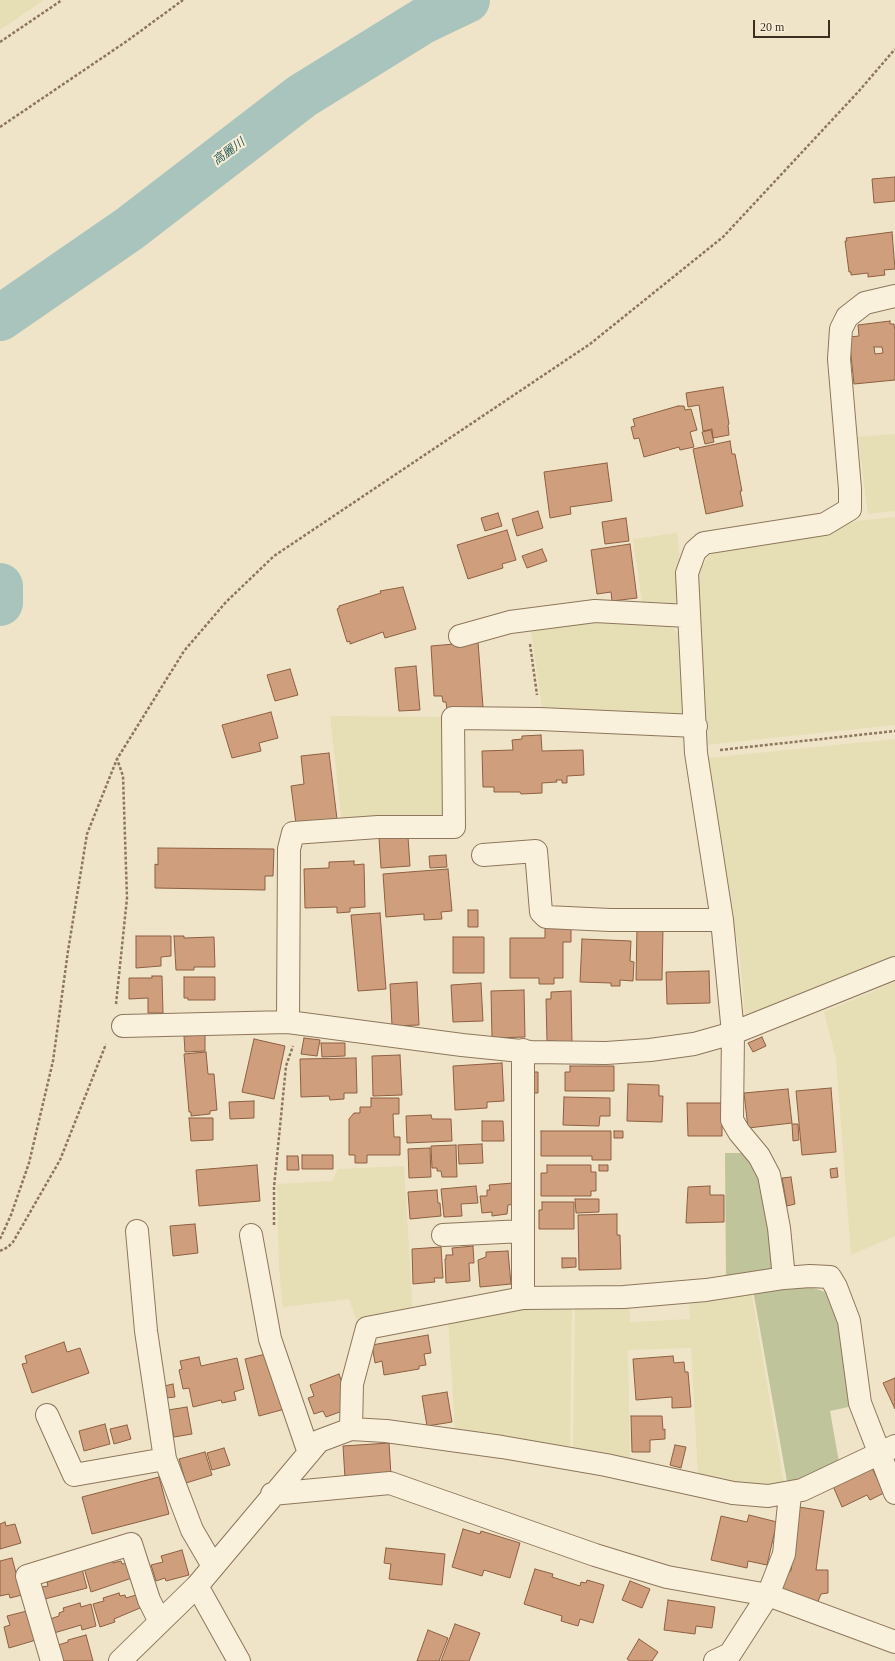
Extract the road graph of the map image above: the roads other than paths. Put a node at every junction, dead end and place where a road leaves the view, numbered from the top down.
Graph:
1 (895, 296) edge
2 (688, 616) junction
3 (460, 636) dead end
4 (696, 726) junction
5 (484, 855) dead end
6 (722, 920) junction
7 (895, 968) edge
8 (295, 1023) junction
9 (115, 1026) road end
10 (733, 1033) junction
11 (523, 1050) junction
12 (137, 1231) dead end
13 (523, 1231) junction
14 (251, 1235) dead end
15 (443, 1235) dead end
16 (784, 1278) junction
17 (523, 1298) junction
18 (47, 1415) dead end
19 (352, 1429) junction
20 (887, 1450) edge
21 (309, 1453) junction
22 (165, 1459) junction
23 (895, 1493) edge
24 (272, 1494) junction
25 (790, 1494) junction
26 (213, 1566) junction
27 (197, 1586) junction
28 (768, 1595) junction
29 (160, 1622) junction
30 (895, 1642) edge
31 (52, 1661) edge
32 (120, 1661) edge
33 (239, 1661) edge
34 (715, 1661) edge

1 - 2 street
2 - 3 street
2 - 4 street
4 - 6 street
4 - 8 street
5 - 6 street
6 - 10 street
7 - 10 street
8 - 9 street
8 - 11 street
10 - 11 street
10 - 16 street
11 - 13 street
12 - 22 street
13 - 15 street
13 - 17 street
14 - 21 street
16 - 17 street
16 - 20 street
17 - 19 street
18 - 22 street
19 - 21 street
19 - 25 street
20 - 23 street
20 - 25 street
21 - 24 street
22 - 26 street
24 - 26 street
24 - 28 street
25 - 28 street
26 - 27 street
27 - 29 street
27 - 33 street
28 - 30 street
28 - 34 street
29 - 31 street
29 - 32 street

